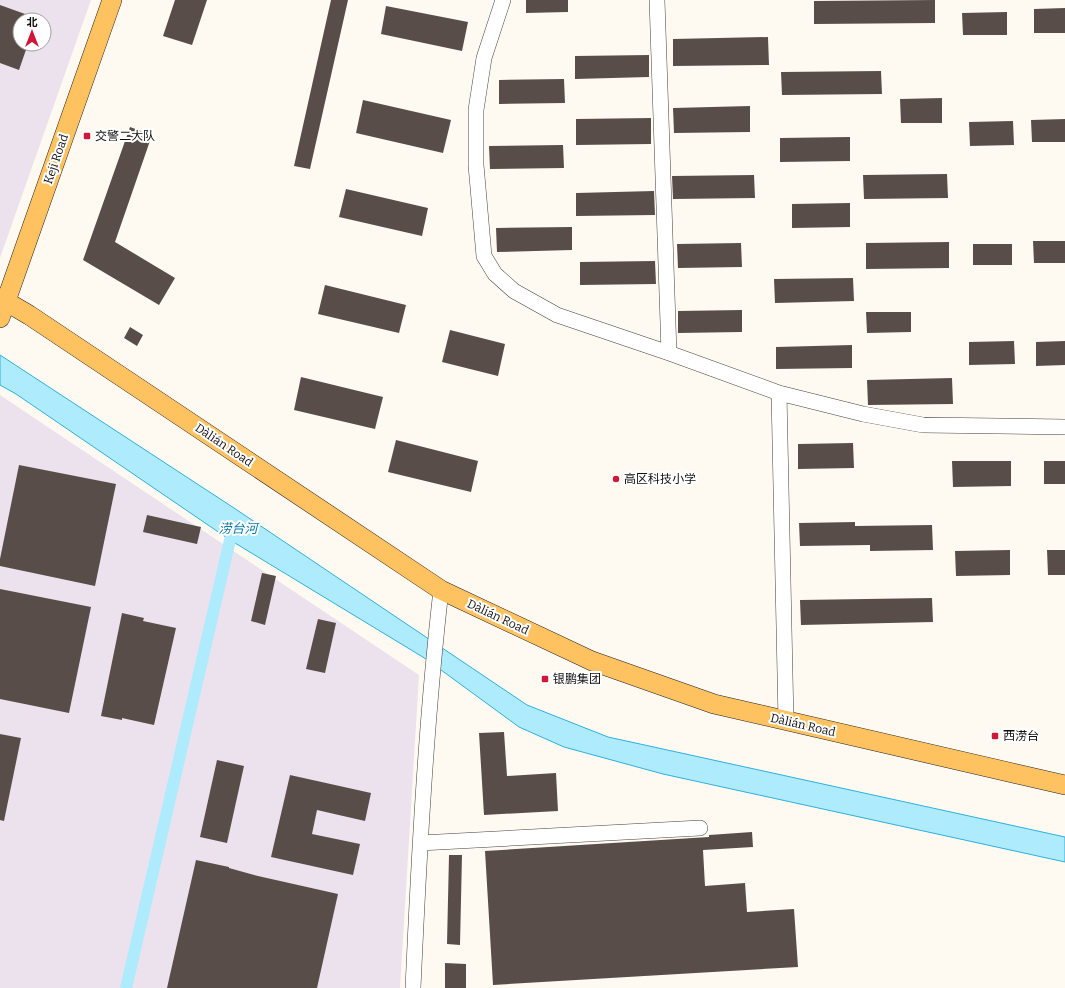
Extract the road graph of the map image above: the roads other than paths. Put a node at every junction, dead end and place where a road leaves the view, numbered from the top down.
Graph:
1 (112, 0) edge
2 (503, 0) edge
3 (657, 0) edge
4 (2, 305) edge
5 (669, 353) junction
6 (778, 393) junction
7 (1065, 427) edge
8 (440, 590) junction
9 (786, 721) junction
10 (1065, 785) edge
11 (700, 828) dead end
12 (420, 843) junction
13 (412, 988) edge

1 - 4 main road, Keji Road
2 - 5 street
3 - 5 street
4 - 8 main road, Dàlián Road
5 - 6 street
6 - 7 street
6 - 9 street
8 - 9 main road, Dàlián Road
8 - 12 street
9 - 10 main road, Dàlián Road
11 - 12 street
12 - 13 street

